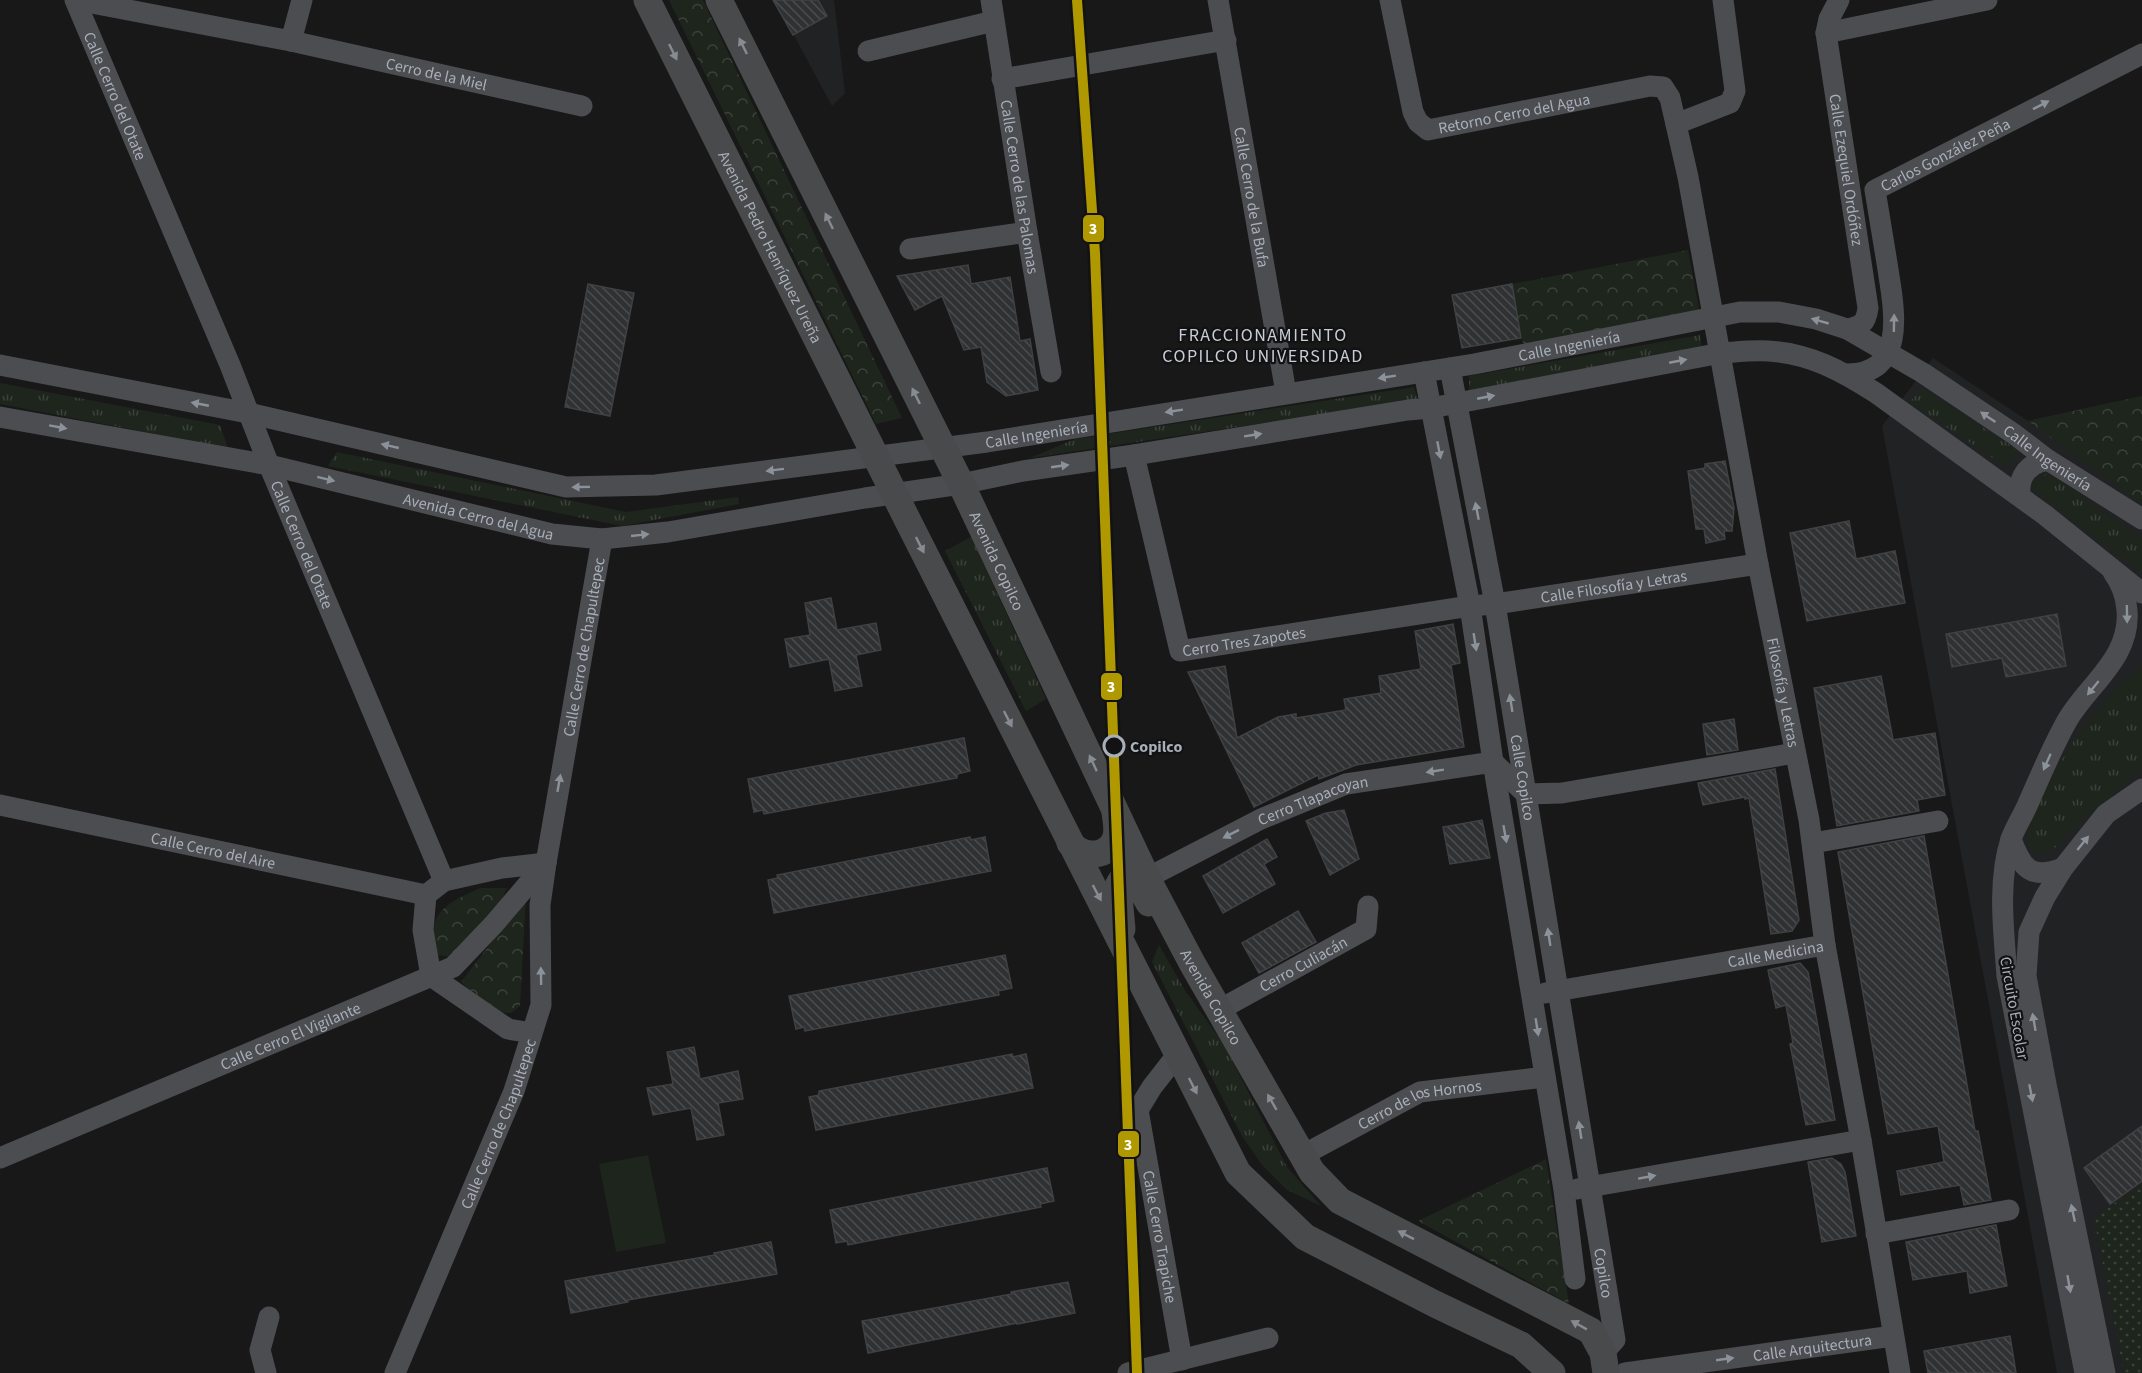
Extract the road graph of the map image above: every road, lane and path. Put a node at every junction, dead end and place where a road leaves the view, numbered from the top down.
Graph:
1 (75, 0) edge
2 (302, 0) edge
3 (647, 0) edge
4 (719, 0) edge
5 (1218, 0) edge
6 (1390, 0) edge
7 (1723, 0) edge
8 (1839, 0) edge
9 (1987, 0) edge
10 (993, 10) edge
11 (1826, 33) junction
12 (1226, 40) junction
13 (291, 41) junction
14 (868, 51) dead end
15 (2142, 54) edge
16 (1002, 79) junction
17 (582, 106) dead end
18 (1676, 124) junction
19 (1026, 232) junction
20 (910, 249) dead end
21 (1713, 317) junction
22 (1847, 329) junction
23 (1888, 352) junction
24 (1721, 353) junction
25 (0, 365) edge
26 (1450, 368) junction
27 (1051, 372) dead end
28 (1424, 372) junction
29 (1847, 374) junction
30 (1286, 393) junction
31 (1456, 403) junction
32 (1431, 408) junction
33 (248, 413) junction
34 (0, 417) edge
35 (1021, 435) junction
36 (942, 448) junction
37 (1134, 455) junction
38 (875, 456) junction
39 (2048, 460) junction
40 (269, 465) junction
41 (1023, 471) junction
42 (961, 484) junction
43 (894, 493) junction
44 (2020, 496) junction
45 (2142, 519) edge
46 (602, 538) junction
47 (1758, 564) junction
48 (2107, 564) junction
49 (2138, 587) edge
50 (1495, 604) junction
51 (1470, 606) junction
52 (2142, 638) edge
53 (2110, 665) junction
54 (1795, 753) junction
55 (1493, 762) junction
56 (2142, 789) edge
57 (1526, 794) junction
58 (0, 805) edge
59 (1115, 812) junction
60 (1938, 821) dead end
61 (2011, 839) junction
62 (1070, 843) junction
63 (1813, 843) junction
64 (546, 863) junction
65 (2063, 868) junction
66 (1147, 878) junction
67 (444, 881) junction
68 (426, 894) junction
69 (1368, 906) dead end
70 (1122, 943) junction
71 (1825, 945) junction
72 (1191, 963) junction
73 (431, 976) junction
74 (1558, 992) junction
75 (1532, 995) junction
76 (1219, 1010) junction
77 (532, 1033) junction
78 (1177, 1055) junction
79 (1545, 1077) junction
80 (1861, 1140) junction
81 (1303, 1155) junction
82 (0, 1158) edge
83 (1590, 1187) junction
84 (1564, 1190) junction
85 (2009, 1210) dead end
86 (1876, 1234) junction
87 (1575, 1279) dead end
88 (268, 1317) dead end
89 (1893, 1336) junction
90 (1268, 1338) dead end
91 (1182, 1360) junction
92 (1604, 1363) edge
93 (266, 1373) edge
94 (395, 1373) edge
95 (1128, 1373) edge
96 (1552, 1373) edge
97 (1625, 1373) edge
98 (1900, 1373) edge
99 (2085, 1373) edge
100 (2105, 1373) edge

1 - 13 street, Cerro de la Miel
1 - 33 street, Calle Cerro del Otate
2 - 13 street
3 -> 38 main road, Avenida Pedro Henríquez Ureña
36 -> 4 main road
5 - 12 street, Calle Cerro de la Bufa
6 - 18 street, Retorno Cerro del Agua
7 - 18 street
8 - 11 street, Calle Ezequiel Ordóñez
9 - 11 street
10 - 14 street
10 - 16 street, Calle Cerro de las Palomas
11 - 22 street, Calle Ezequiel Ordóñez
12 - 16 street
12 - 30 street, Calle Cerro de la Bufa
13 - 17 street, Cerro de la Miel
23 -> 15 street, Carlos González Peña
16 - 19 street, Calle Cerro de las Palomas
18 - 21 street, Retorno Cerro del Agua
19 - 20 street
19 - 27 street, Calle Cerro de las Palomas
22 -> 21 street, Calle Ingeniería
21 - 24 street, Filosofía y Letras
21 - 26 street, Calle Ingeniería
22 - 23 street, Calle Ingeniería
23 - 29 street
39 -> 23 street, Calle Ingeniería
24 - 29 street
31 -> 24 street
24 - 47 street, Filosofía y Letras
33 -> 25 street
26 - 28 street, Calle Ingeniería
26 - 31 street, Calle Copilco
28 -> 30 street, Calle Ingeniería
28 - 32 street, Calle Copilco
29 - 44 street
30 -> 35 street, Calle Ingeniería
31 - 32 street
50 -> 31 street, Calle Copilco
37 -> 32 street
32 -> 51 street, Calle Copilco
38 -> 33 street
33 - 40 street, Calle Cerro del Otate
34 -> 40 street, Avenida Cerro del Agua
35 - 36 street, Calle Ingeniería
35 - 41 street
36 - 38 street
36 - 42 main road
41 -> 37 street
37 - 51 street, Cerro Tres Zapotes
38 - 43 main road, Avenida Pedro Henríquez Ureña
39 - 44 street
39 - 45 street, Calle Ingeniería
40 -> 46 street, Avenida Cerro del Agua
40 - 67 street, Calle Cerro del Otate
41 - 42 street
42 - 43 street, Avenida Cerro del Agua
59 -> 42 main road, Avenida Copilco
46 -> 43 street, Avenida Cerro del Agua
43 -> 62 main road
44 - 48 street
64 -> 46 street, Calle Cerro de Chapultepec
47 - 50 street, Calle Filosofía y Letras
47 - 54 street, Filosofía y Letras
48 - 49 street
48 -> 53 street
50 - 51 street, Calle Filosofía y Letras
57 -> 50 street, Calle Copilco
51 -> 55 street, Calle Copilco
52 - 53 street
53 -> 61 street, Circuito Escolar
54 - 57 street, Filosofía y Letras
54 - 63 street
55 - 57 street
55 -> 66 street, Cerro Tlapacoyan
55 -> 75 street, Calle Copilco
65 -> 56 street, Circuito Escolar
74 -> 57 street, Calle Copilco
58 - 68 street, Calle Cerro del Aire
59 - 62 main road
59 - 66 main road, Avenida Copilco
60 - 63 street
61 - 65 street
61 -> 99 street, Circuito Escolar
62 -> 70 main road
63 - 71 street
64 - 67 street
64 - 73 street, Calle Cerro El Vigilante
77 -> 64 street, Calle Cerro de Chapultepec
100 -> 65 street, Circuito Escolar
66 - 72 main road, Avenida Copilco
67 - 68 street
68 - 73 street
69 - 76 street, Cerro Culiacán
70 - 72 main road
70 - 78 main road
71 - 74 street, Calle Medicina
71 - 80 street, Calle Medicina
72 - 76 main road, Avenida Copilco
73 - 77 street
73 - 82 street, Calle Cerro El Vigilante
74 - 75 street, Calle Medicina
83 -> 74 street, Calle Copilco
75 -> 79 street, Calle Copilco
81 -> 76 main road, Avenida Copilco
77 - 94 street, Calle Cerro de Chapultepec
78 - 91 street, Calle Cerro Trapiche
78 -> 96 main road
79 - 81 street, Cerro de los Hornos
79 - 84 street, Calle Copilco
83 -> 80 street
80 - 86 street, Calle Medicina
92 -> 81 main road, Avenida Copilco
83 - 84 street
83 - 92 street, Copilco
84 - 87 street, Copilco
85 - 86 street
86 - 89 street, Calle Medicina
88 - 93 street
97 -> 89 street, Calle Arquitectura
89 - 98 street, Calle Medicina
90 - 91 street
91 - 95 street

